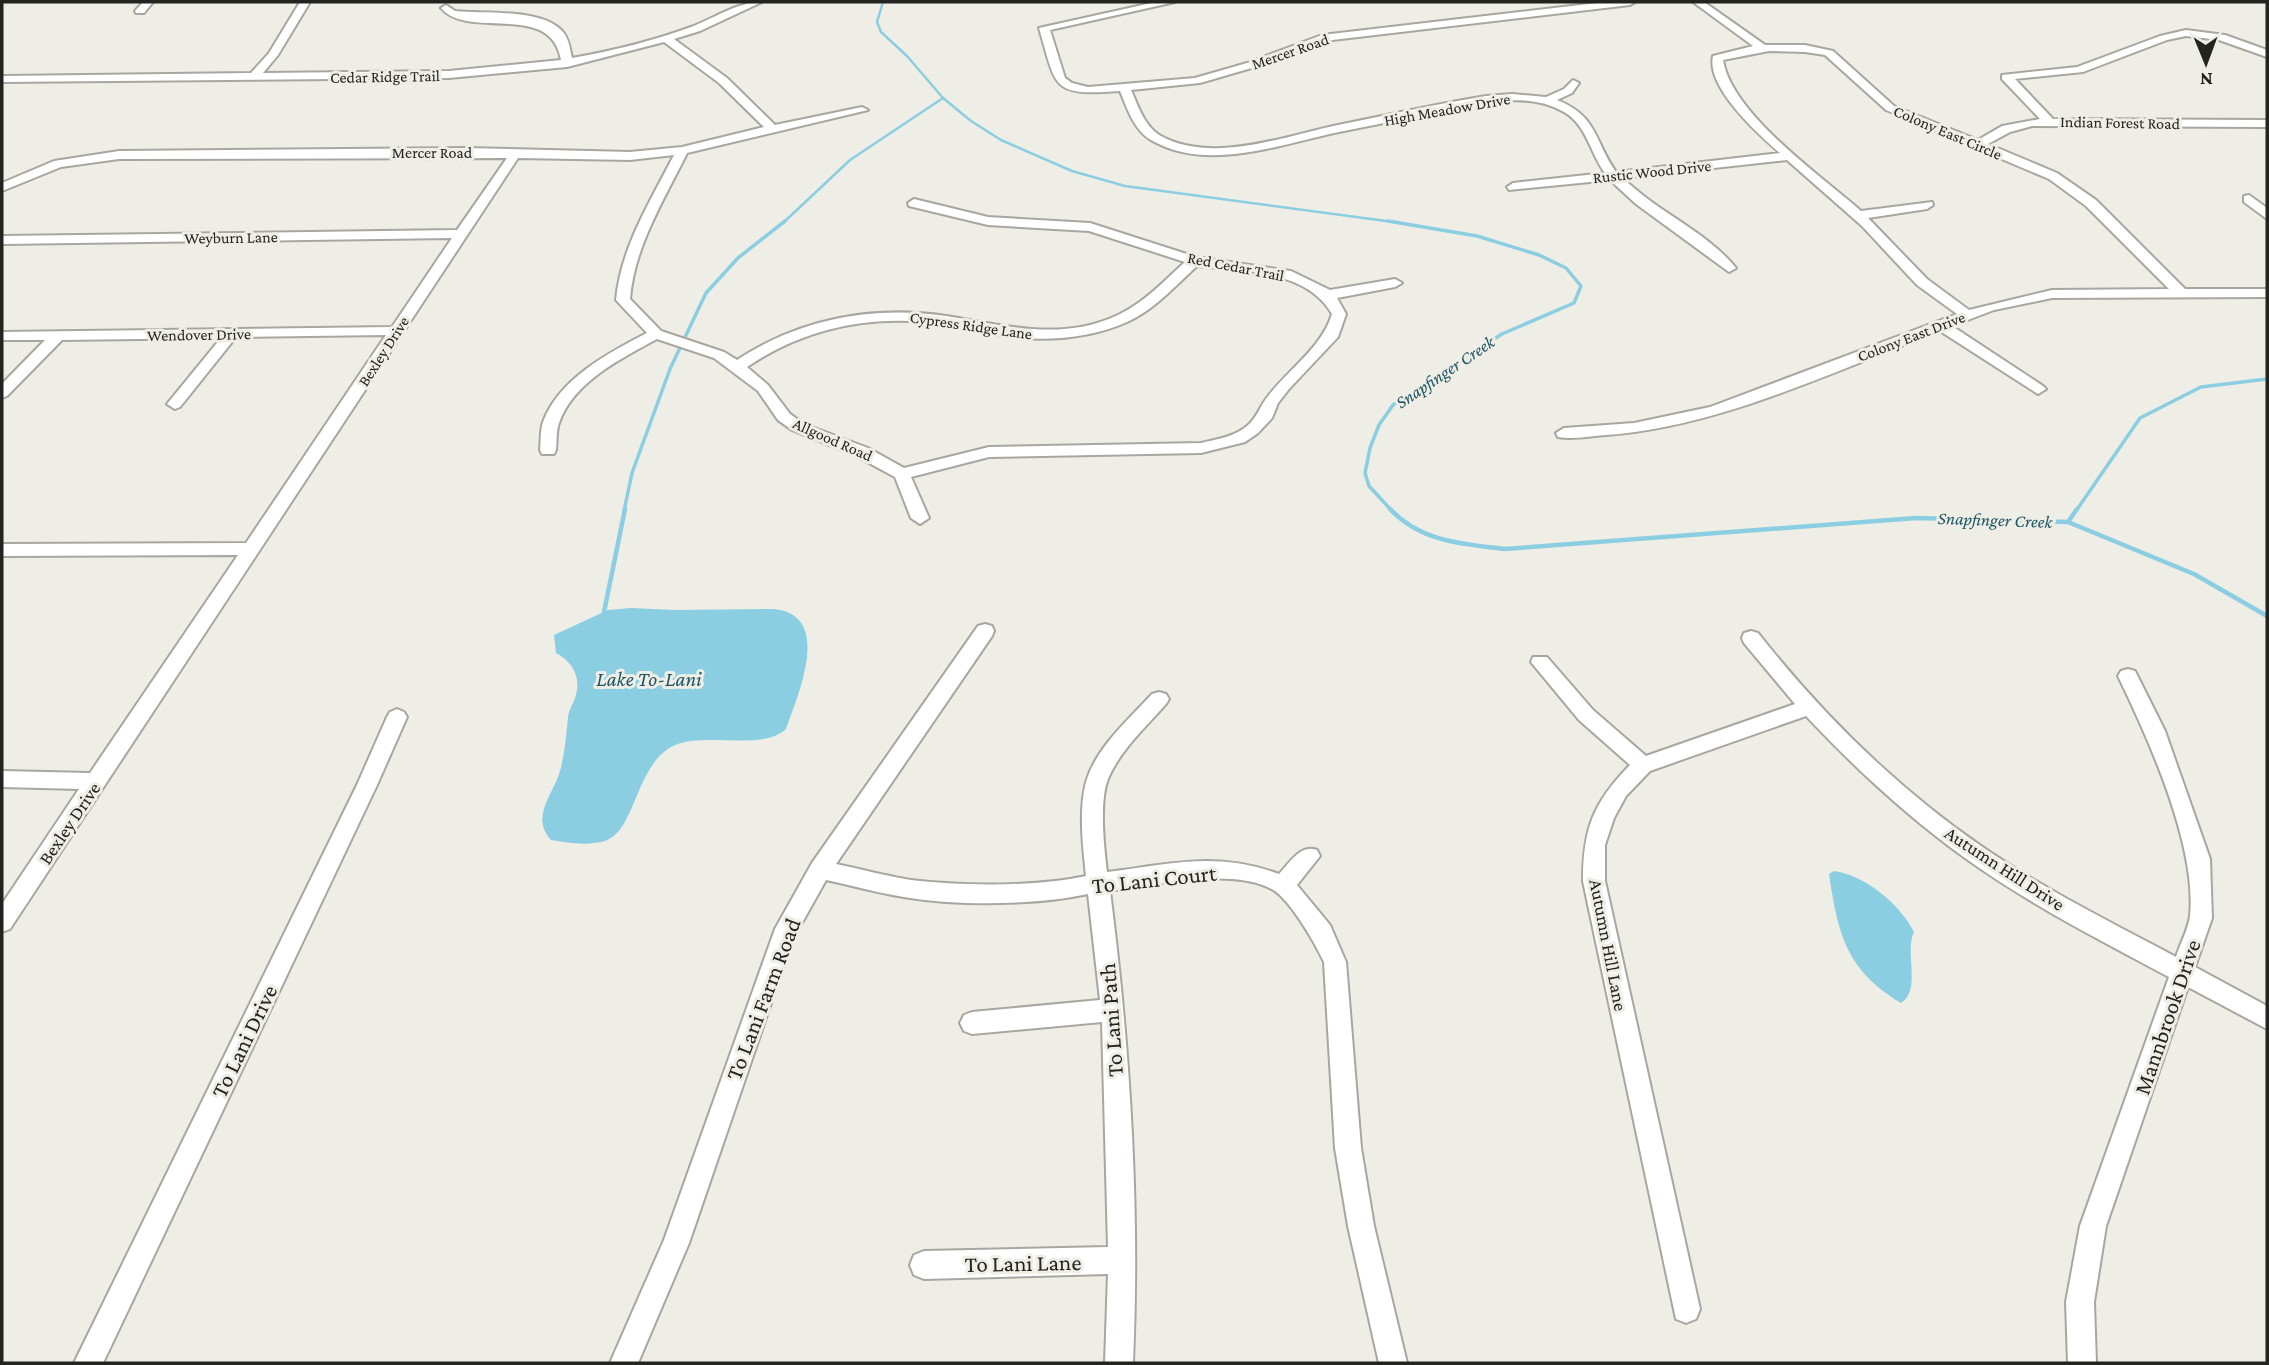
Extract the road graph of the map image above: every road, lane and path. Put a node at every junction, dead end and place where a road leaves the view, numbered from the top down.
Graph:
1 (148, 2) edge
2 (305, 2) edge
3 (757, 2) edge
4 (1170, 2) edge
5 (1521, 2) edge
6 (1630, 2) edge
7 (1698, 2) edge
8 (446, 8) dead end
9 (139, 11) dead end
10 (1540, 13) junction
11 (668, 40) junction
12 (1765, 50) junction
13 (2267, 54) edge
14 (567, 64) junction
15 (254, 76) junction
16 (2, 79) edge
17 (1573, 83) dead end
18 (1125, 88) junction
19 (1547, 101) junction
20 (862, 110) dead end
21 (2049, 121) junction
22 (2267, 124) edge
23 (772, 129) junction
24 (1978, 145) junction
25 (682, 151) junction
26 (515, 155) junction
27 (1790, 156) junction
28 (1613, 176) junction
29 (2, 187) edge
30 (1513, 187) dead end
31 (2249, 199) dead end
32 (914, 203) dead end
33 (1927, 205) dead end
34 (1859, 215) junction
35 (2267, 215) edge
36 (460, 234) junction
37 (2, 240) edge
38 (1194, 261) junction
39 (1729, 268) dead end
40 (1395, 284) dead end
41 (2181, 293) junction
42 (2267, 293) edge
43 (1328, 295) junction
44 (1967, 315) junction
45 (1942, 326) junction
46 (396, 331) junction
47 (232, 333) junction
48 (656, 334) junction
49 (58, 335) junction
50 (2, 336) edge
51 (737, 367) junction
52 (2038, 389) dead end
53 (2, 393) edge
54 (175, 404) dead end
55 (1564, 433) dead end
56 (548, 450) dead end
57 (902, 474) junction
58 (920, 518) dead end
59 (252, 549) junction
60 (2, 550) edge
61 (985, 631) dead end
62 (1751, 638) dead end
63 (1540, 662) dead end
64 (2128, 676) dead end
65 (1159, 699) dead end
66 (1808, 708) junction
67 (397, 717) dead end
68 (1643, 765) junction
69 (2, 779) edge
70 (96, 781) junction
71 (1309, 856) dead end
72 (820, 870) junction
73 (1097, 883) junction
74 (1283, 885) junction
75 (2, 922) edge
76 (2183, 972) junction
77 (1113, 1010) junction
78 (2267, 1018) edge
79 (972, 1023) dead end
80 (1122, 1260) junction
81 (924, 1265) dead end
82 (1686, 1309) dead end
83 (88, 1363) edge
84 (624, 1363) edge
85 (1118, 1363) edge
86 (1393, 1363) edge
87 (2082, 1363) edge

1 - 9 street
2 - 15 street
3 - 11 street, Cedar Ridge Trail
4 - 18 street, Mercer Road
5 - 10 street
6 - 10 street, Mercer Road
7 - 12 street
8 - 14 street
10 - 18 street, Mercer Road
11 - 14 street, Cedar Ridge Trail
11 - 23 street
12 - 24 street, Colony East Circle
12 - 27 street, Colony East Circle
13 - 21 street
14 - 15 street, Cedar Ridge Trail
15 - 16 street, Cedar Ridge Trail
17 - 19 street
18 - 19 street, High Meadow Drive
19 - 28 street, High Meadow Drive
20 - 23 street, Mercer Road
21 - 22 street, Indian Forest Road
21 - 24 street, Indian Forest Road
23 - 25 street, Mercer Road
24 - 41 street, Colony East Circle
25 - 26 street, Mercer Road
25 - 48 street, Allgood Road
26 - 29 street, Mercer Road
26 - 36 street, Bexley Drive
27 - 28 street, Rustic Wood Drive
27 - 34 street, Colony East Circle
28 - 30 street, Rustic Wood Drive
28 - 39 street, High Meadow Drive
31 - 35 street
32 - 38 street, Red Cedar Trail
33 - 34 street
34 - 44 street, Colony East Circle
36 - 37 street, Weyburn Lane
36 - 46 street, Bexley Drive
38 - 43 street, Red Cedar Trail
38 - 51 street, Cypress Ridge Lane
40 - 43 street
41 - 42 street, Colony East Drive
41 - 44 street, Colony East Drive
43 - 57 street
44 - 45 street, Colony East Drive
45 - 52 street
45 - 55 street, Colony East Drive
46 - 47 street, Wendover Drive
46 - 59 street, Bexley Drive
47 - 49 street, Wendover Drive
47 - 54 street
48 - 51 street, Allgood Road
48 - 56 street
49 - 50 street, Wendover Drive
49 - 53 street
51 - 57 street, Allgood Road
57 - 58 street
59 - 60 street
59 - 70 street, Bexley Drive
61 - 72 street, To Lani Farm Road
62 - 66 street, Autumn Hill Drive
63 - 68 street
64 - 76 street, Mannbrook Drive
65 - 73 street, To Lani Path
66 - 68 street, Autumn Hill Lane
66 - 76 street, Autumn Hill Drive
67 - 83 street, To Lani Drive
68 - 82 street, Autumn Hill Lane
69 - 70 street
70 - 75 street, Bexley Drive
71 - 74 street
72 - 73 street, To Lani Court
72 - 84 street, To Lani Farm Road
73 - 74 street, To Lani Court
73 - 77 street, To Lani Path
74 - 86 street
76 - 78 street, Autumn Hill Drive
76 - 87 street, Mannbrook Drive
77 - 79 street
77 - 80 street, To Lani Path
80 - 81 street, To Lani Lane
80 - 85 street, To Lani Path

